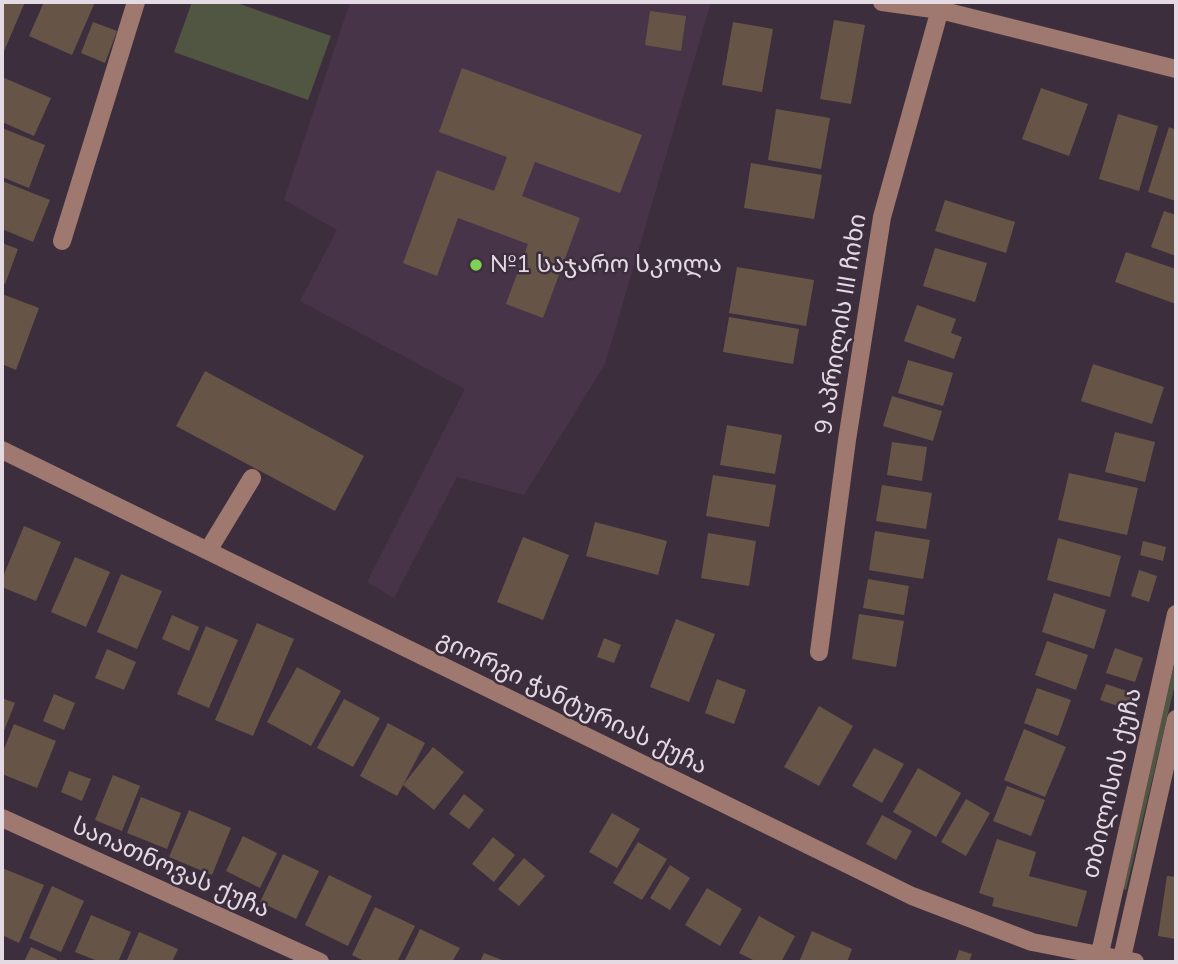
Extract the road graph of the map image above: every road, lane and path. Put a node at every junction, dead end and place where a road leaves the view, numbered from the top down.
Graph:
1 (136, 2) edge
2 (883, 2) edge
3 (941, 6) edge
4 (1176, 69) edge
5 (62, 241) dead end
6 (2, 450) edge
7 (252, 478) dead end
8 (209, 549) junction
9 (1176, 614) edge
10 (819, 652) dead end
11 (1176, 719) edge
12 (2, 818) edge
13 (1098, 959) edge
14 (1126, 961) edge
15 (320, 962) edge

1 - 5 street
2 - 3 street
3 - 4 street
3 - 10 street, 9 აპრილის III ჩიხი
6 - 8 street, გიორგი ჭანტურიას ქუჩა
7 - 8 street
8 - 13 street, გიორგი ჭანტურიას ქუჩა
9 - 13 street, თბილისის ქუჩა
11 - 14 street, თბილისის ქუჩა
12 - 15 street, საიათნოვას ქუჩა
13 - 14 street, გიორგი ჭანტურიას ქუჩა

